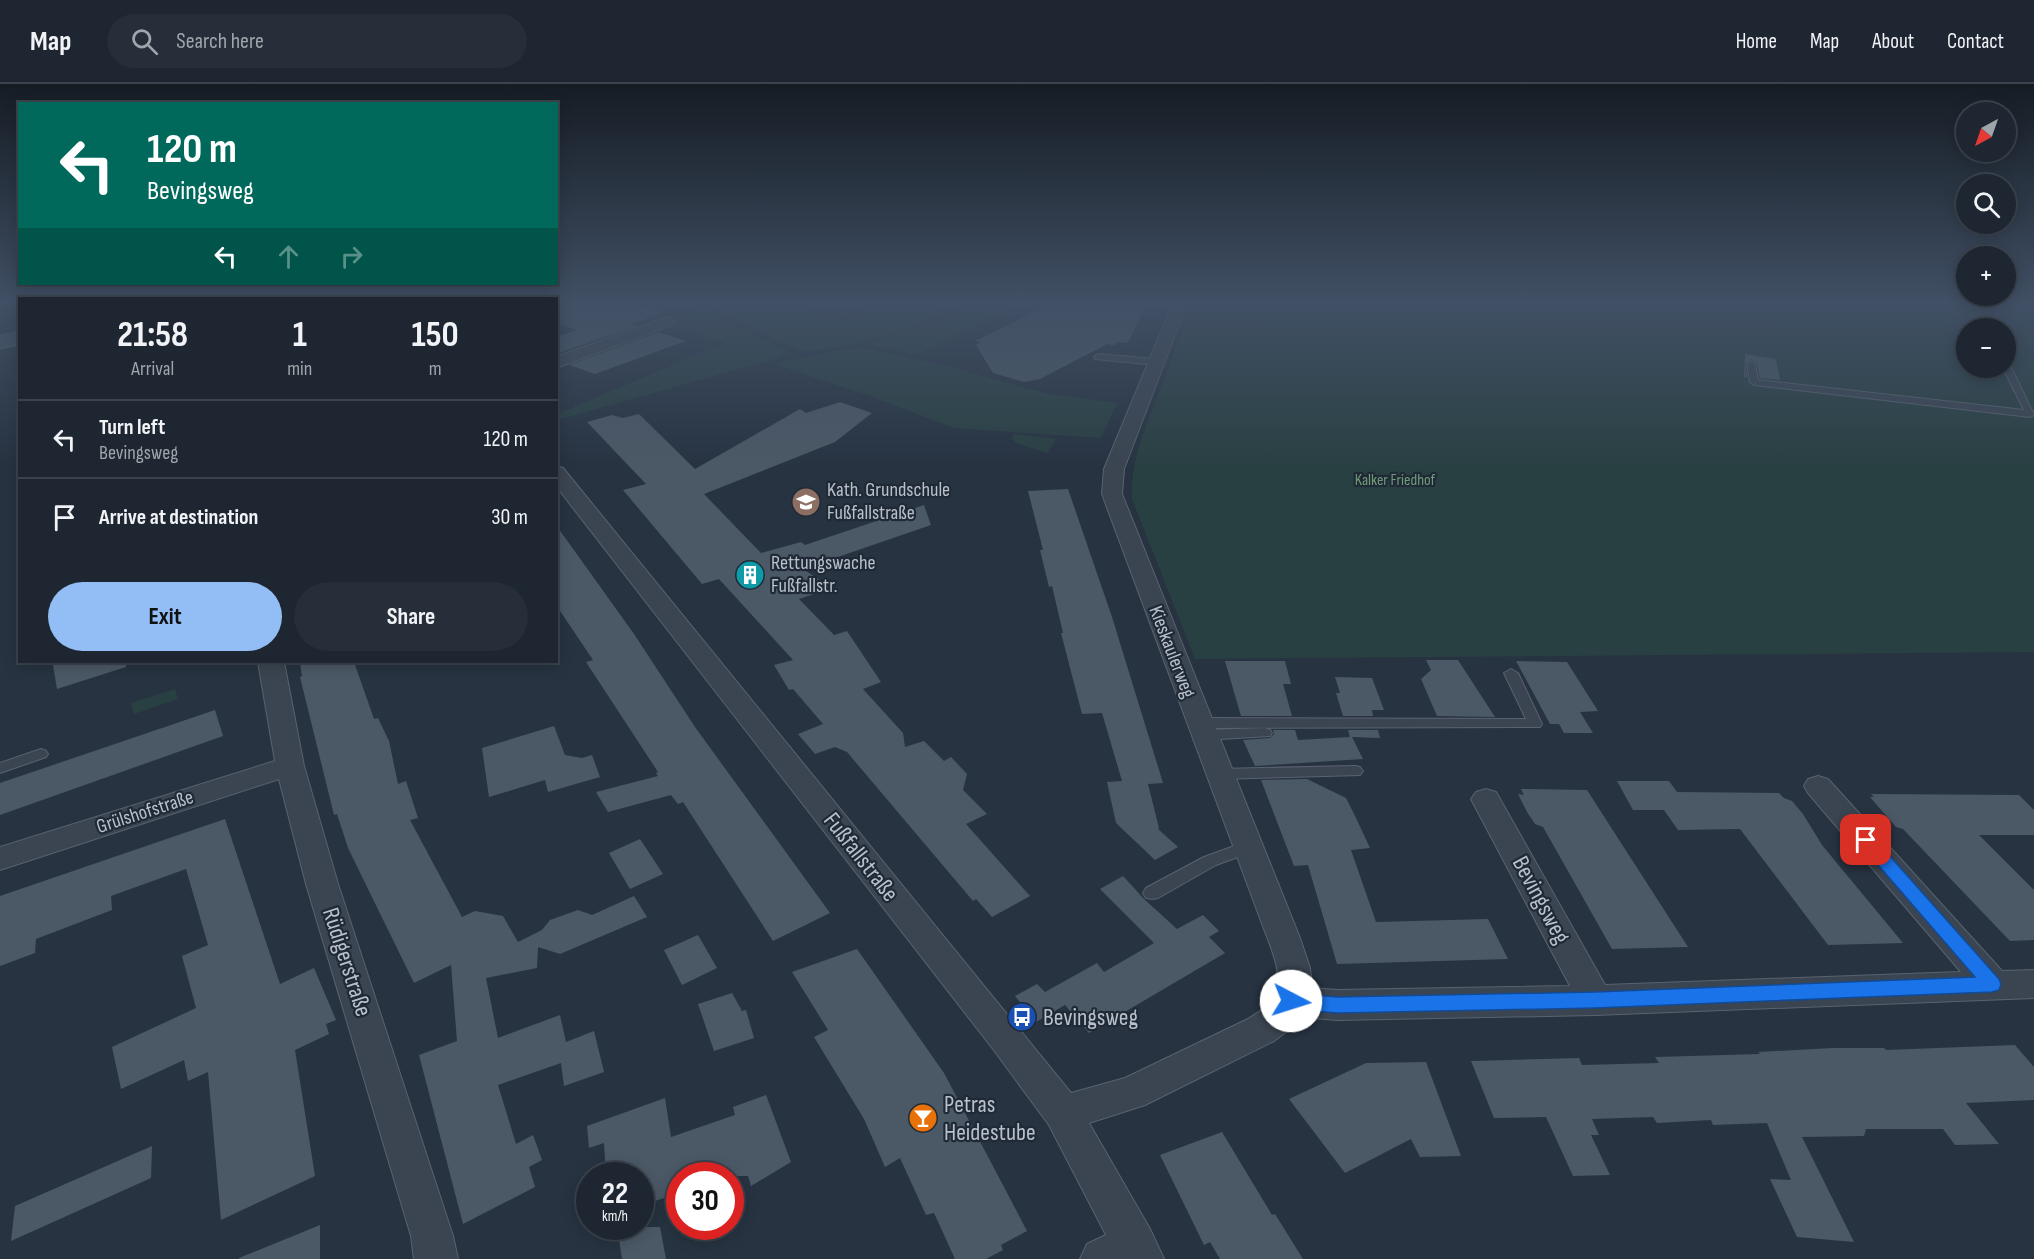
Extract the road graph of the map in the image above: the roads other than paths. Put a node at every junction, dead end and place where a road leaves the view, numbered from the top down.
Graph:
1 (1108, 358) edge
2 (1158, 358) edge
3 (1156, 362) junction
4 (1751, 364) dead end
5 (2012, 378) edge
6 (558, 475) edge
7 (271, 663) edge
8 (1511, 673) dead end
9 (1202, 729) junction
10 (1265, 733) dead end
11 (41, 754) dead end
12 (290, 766) junction
13 (0, 768) edge
14 (1355, 771) dead end
15 (1220, 774) junction
16 (1818, 786) dead end
17 (1486, 799) dead end
18 (1248, 847) junction
19 (0, 859) edge
20 (1152, 893) dead end
21 (1992, 984) junction
22 (2034, 984) edge
23 (1595, 1000) junction
24 (1291, 1001) junction
25 (1063, 1113) junction
26 (1126, 1254) edge
27 (436, 1259) edge

1 - 3 lane
2 - 3 street, Kieskaulerweg
3 - 9 street, Kieskaulerweg
4 - 5 lane
6 - 25 street, Fußfallstraße
7 - 12 street, Rüdigerstraße
8 - 9 lane
9 - 10 lane
9 - 15 street, Kieskaulerweg
11 - 13 lane
12 - 19 street, Grülshofstraße
12 - 27 street, Rüdigerstraße
14 - 15 lane
15 - 18 street, Kieskaulerweg
16 - 21 street
17 - 23 street, Bevingsweg
18 - 20 lane
18 - 24 street, Kieskaulerweg
21 - 22 street
21 - 23 street
23 - 24 street
24 - 25 street
25 - 26 street, Fußfallstraße

